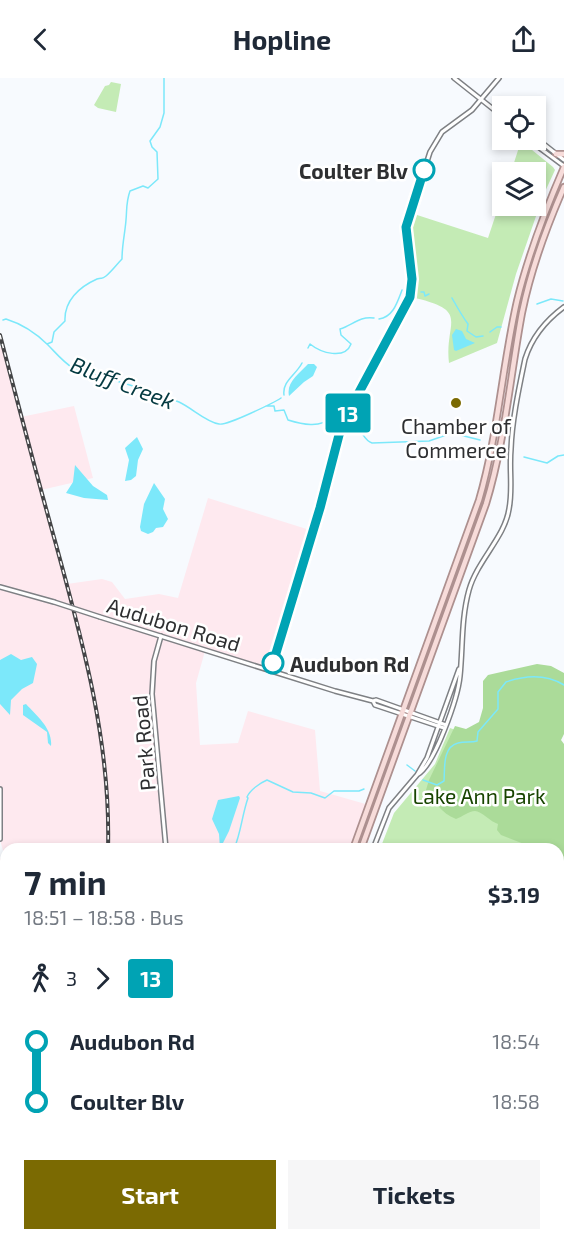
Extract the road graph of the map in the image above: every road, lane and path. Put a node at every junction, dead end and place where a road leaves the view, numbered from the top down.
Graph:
1 (454, 78) edge
2 (499, 78) edge
3 (481, 99) junction
4 (492, 108) edge
5 (546, 146) edge
6 (542, 150) edge
7 (556, 154) junction
8 (564, 154) edge
9 (564, 160) edge
10 (564, 167) edge
11 (564, 187) edge
12 (564, 195) edge
13 (549, 223) junction
14 (564, 307) edge
15 (0, 587) edge
16 (161, 636) junction
17 (460, 668) junction
18 (271, 670) junction
19 (403, 712) junction
20 (410, 715) junction
21 (440, 725) junction
22 (445, 727) junction
23 (417, 774) junction
24 (0, 789) edge
25 (0, 839) edge
26 (165, 843) edge
27 (355, 843) edge
28 (364, 843) edge
29 (375, 843) edge

1 - 3 street
2 - 3 street
3 - 4 street
3 - 18 street
5 - 7 street
6 - 10 street
7 - 8 main road
7 - 9 street
10 - 19 main road
11 - 13 main road
12 - 13 main road
13 - 20 main road
14 - 17 street
15 - 16 street, Audubon Road, bridge
16 - 18 street, Audubon Road
16 - 26 street, Park Road
17 - 21 street
17 - 22 street
18 - 19 street, Audubon Road
19 - 20 street, Audubon Road
19 - 27 main road
20 - 21 street, Audubon Road
20 - 28 main road
21 - 22 street, Audubon Road
21 - 23 street
22 - 23 street
23 - 29 street
24 - 25 street

